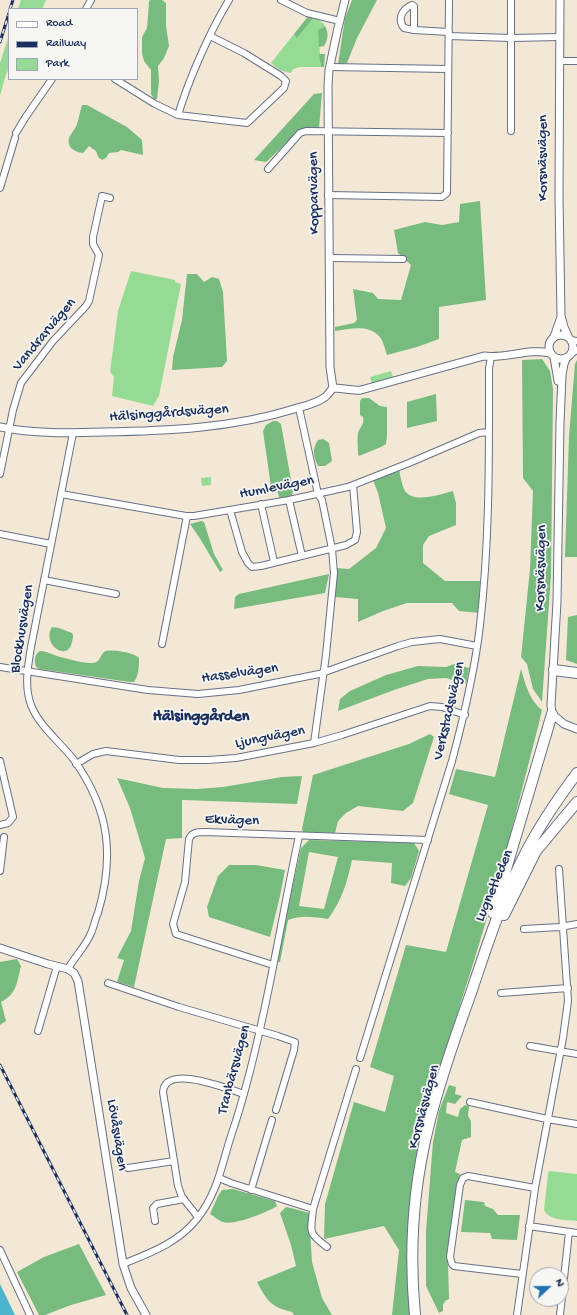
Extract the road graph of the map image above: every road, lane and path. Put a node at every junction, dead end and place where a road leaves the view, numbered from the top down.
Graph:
1 (229, 0) edge
2 (281, 0) edge
3 (345, 0) edge
4 (449, 0) edge
5 (511, 0) edge
6 (560, 0) edge
7 (340, 21) junction
8 (414, 30) dead end
9 (449, 34) junction
10 (210, 36) junction
11 (511, 38) junction
12 (560, 38) junction
13 (560, 61) junction
14 (577, 61) edge
15 (330, 67) junction
16 (448, 69) junction
17 (51, 80) edge
18 (117, 80) edge
19 (178, 116) junction
20 (327, 131) junction
21 (511, 131) dead end
22 (448, 132) junction
23 (268, 169) dead end
24 (0, 188) edge
25 (328, 196) junction
26 (110, 198) dead end
27 (329, 258) junction
28 (403, 259) dead end
29 (562, 316) junction
30 (552, 339) junction
31 (572, 340) edge
32 (531, 351) junction
33 (574, 352) edge
34 (552, 355) junction
35 (491, 357) junction
36 (566, 359) junction
37 (333, 388) junction
38 (299, 408) junction
39 (560, 423) junction
40 (0, 427) edge
41 (9, 429) junction
42 (489, 432) junction
43 (73, 433) junction
44 (0, 474) edge
45 (353, 485) junction
46 (62, 494) junction
47 (318, 494) junction
48 (288, 500) junction
49 (261, 504) junction
50 (230, 510) junction
51 (187, 516) junction
52 (0, 534) edge
53 (51, 544) junction
54 (332, 549) junction
55 (302, 556) junction
56 (274, 562) junction
57 (44, 580) junction
58 (116, 594) dead end
59 (162, 644) dead end
60 (478, 646) junction
61 (0, 667) edge
62 (554, 670) junction
63 (28, 672) junction
64 (323, 673) junction
65 (577, 673) edge
66 (552, 714) junction
67 (465, 715) junction
68 (577, 729) edge
69 (314, 743) junction
70 (0, 761) edge
71 (76, 764) junction
72 (577, 773) edge
73 (577, 783) edge
74 (577, 802) edge
75 (0, 825) edge
76 (299, 836) junction
77 (4, 837) dead end
78 (428, 840) junction
79 (559, 869) dead end
80 (0, 871) edge
81 (504, 915) junction
82 (577, 924) edge
83 (564, 926) junction
84 (524, 929) dead end
85 (0, 948) edge
86 (273, 965) junction
87 (57, 966) junction
88 (68, 969) junction
89 (108, 983) dead end
90 (568, 988) junction
91 (501, 993) dead end
92 (461, 1020) junction
93 (38, 1031) dead end
94 (259, 1032) junction
95 (530, 1046) dead end
96 (561, 1051) junction
97 (577, 1054) edge
98 (360, 1058) dead end
99 (356, 1069) dead end
100 (244, 1094) junction
101 (470, 1102) dead end
102 (276, 1110) dead end
103 (547, 1119) junction
104 (272, 1120) dead end
105 (577, 1124) edge
106 (174, 1161) junction
107 (128, 1168) dead end
108 (219, 1178) junction
109 (535, 1188) junction
110 (251, 1190) junction
111 (184, 1199) junction
112 (313, 1209) junction
113 (198, 1217) junction
114 (155, 1221) dead end
115 (529, 1226) junction
116 (569, 1232) junction
117 (577, 1233) edge
118 (326, 1247) dead end
119 (0, 1250) edge
120 (123, 1264) junction
121 (522, 1274) junction
122 (30, 1315) edge
123 (146, 1315) edge
124 (415, 1315) edge
125 (422, 1315) edge
126 (517, 1315) edge
127 (560, 1315) edge

1 - 10 street
2 - 7 street
3 - 7 street, Kopparvägen
4 - 9 street
5 - 11 street
6 - 12 street, Korsnäsvägen
7 - 15 street, Kopparvägen
8 - 9 street
9 - 11 street
9 - 16 street
10 - 19 street
10 - 19 street
11 - 12 street
11 - 21 street
12 - 13 street, Korsnäsvägen
13 - 14 street
13 - 29 street, Korsnäsvägen
15 - 16 street
15 - 20 street, Kopparvägen
16 - 22 street
17 - 24 street
18 - 19 street
20 - 22 street
20 - 23 street
20 - 25 street, Kopparvägen
22 - 25 street
25 - 27 street, Kopparvägen
26 - 41 street, Vandrarvägen
27 - 28 street
27 - 37 street, Kopparvägen
29 - 30 street, Korsnäsvägen
29 - 31 street, Korsnäsvägen
30 - 31 street
30 - 32 street
30 - 34 street
31 - 33 street
32 - 34 street
32 - 35 street
33 - 36 street
34 - 36 street
34 - 39 street, Korsnäsvägen
35 - 37 street
35 - 42 street, Verkstadsvägen
36 - 39 street, Korsnäsvägen
37 - 38 street, Hälsinggårdsvägen
38 - 43 street, Hälsinggårdsvägen
38 - 47 street
39 - 62 street, Korsnäsvägen
40 - 41 street, Hälsinggårdsvägen
41 - 43 street, Hälsinggårdsvägen
41 - 44 street
42 - 45 street, Humlevägen
42 - 60 street, Verkstadsvägen
43 - 46 street, Blockhusvägen
45 - 47 street, Humlevägen
45 - 54 street
46 - 51 street, Humlevägen
46 - 53 street, Blockhusvägen
47 - 48 street, Humlevägen
47 - 54 street
48 - 49 street, Humlevägen
48 - 55 street
49 - 50 street, Humlevägen
49 - 56 street
50 - 51 street, Humlevägen
50 - 56 street
51 - 59 street
52 - 53 street
53 - 57 street, Blockhusvägen
54 - 55 street
54 - 64 street
55 - 56 street
57 - 58 street
57 - 63 street, Blockhusvägen
60 - 64 street, Hasselvägen
60 - 67 street, Verkstadsvägen
61 - 63 street, Hasselvägen
62 - 65 highway
62 - 66 street, Korsnäsvägen
63 - 64 street, Hasselvägen
63 - 71 street, Blockhusvägen
64 - 69 street
66 - 68 street
66 - 92 highway
67 - 69 street, Ljungvägen
67 - 78 street, Verkstadsvägen
69 - 71 street, Ljungvägen
70 - 75 street
71 - 88 street, Blockhusvägen
72 - 92 highway, Lugnetleden
73 - 81 highway, Lugnetleden
74 - 81 highway
76 - 78 street, Ekvägen
76 - 86 street, Tranbärsvägen
76 - 86 street, Ekvägen
77 - 80 street
78 - 98 street, Verkstadsvägen
79 - 83 street
81 - 125 highway, Korsnäsvägen
82 - 83 street
83 - 84 street
83 - 90 street
85 - 87 street
86 - 94 street, Tranbärsvägen
87 - 88 street
87 - 93 street
88 - 120 street, Lövåsvägen
89 - 94 street
90 - 91 street
90 - 96 street
92 - 124 highway, Korsnäsvägen
94 - 100 street, Tranbärsvägen
94 - 102 street
95 - 96 street
96 - 97 street
96 - 103 street
99 - 112 street
100 - 106 street
100 - 108 street, Tranbärsvägen
101 - 103 street
103 - 105 street
103 - 109 street
104 - 110 street
106 - 107 street
106 - 111 street
108 - 110 street
108 - 113 street, Tranbärsvägen
109 - 115 street
109 - 121 street
110 - 112 street
111 - 113 street
111 - 114 street
112 - 118 street
113 - 120 street, Tranbärsvägen
115 - 116 street
115 - 121 street
116 - 117 street
116 - 127 street
119 - 122 street
120 - 123 street, Lövåsvägen
121 - 126 street

